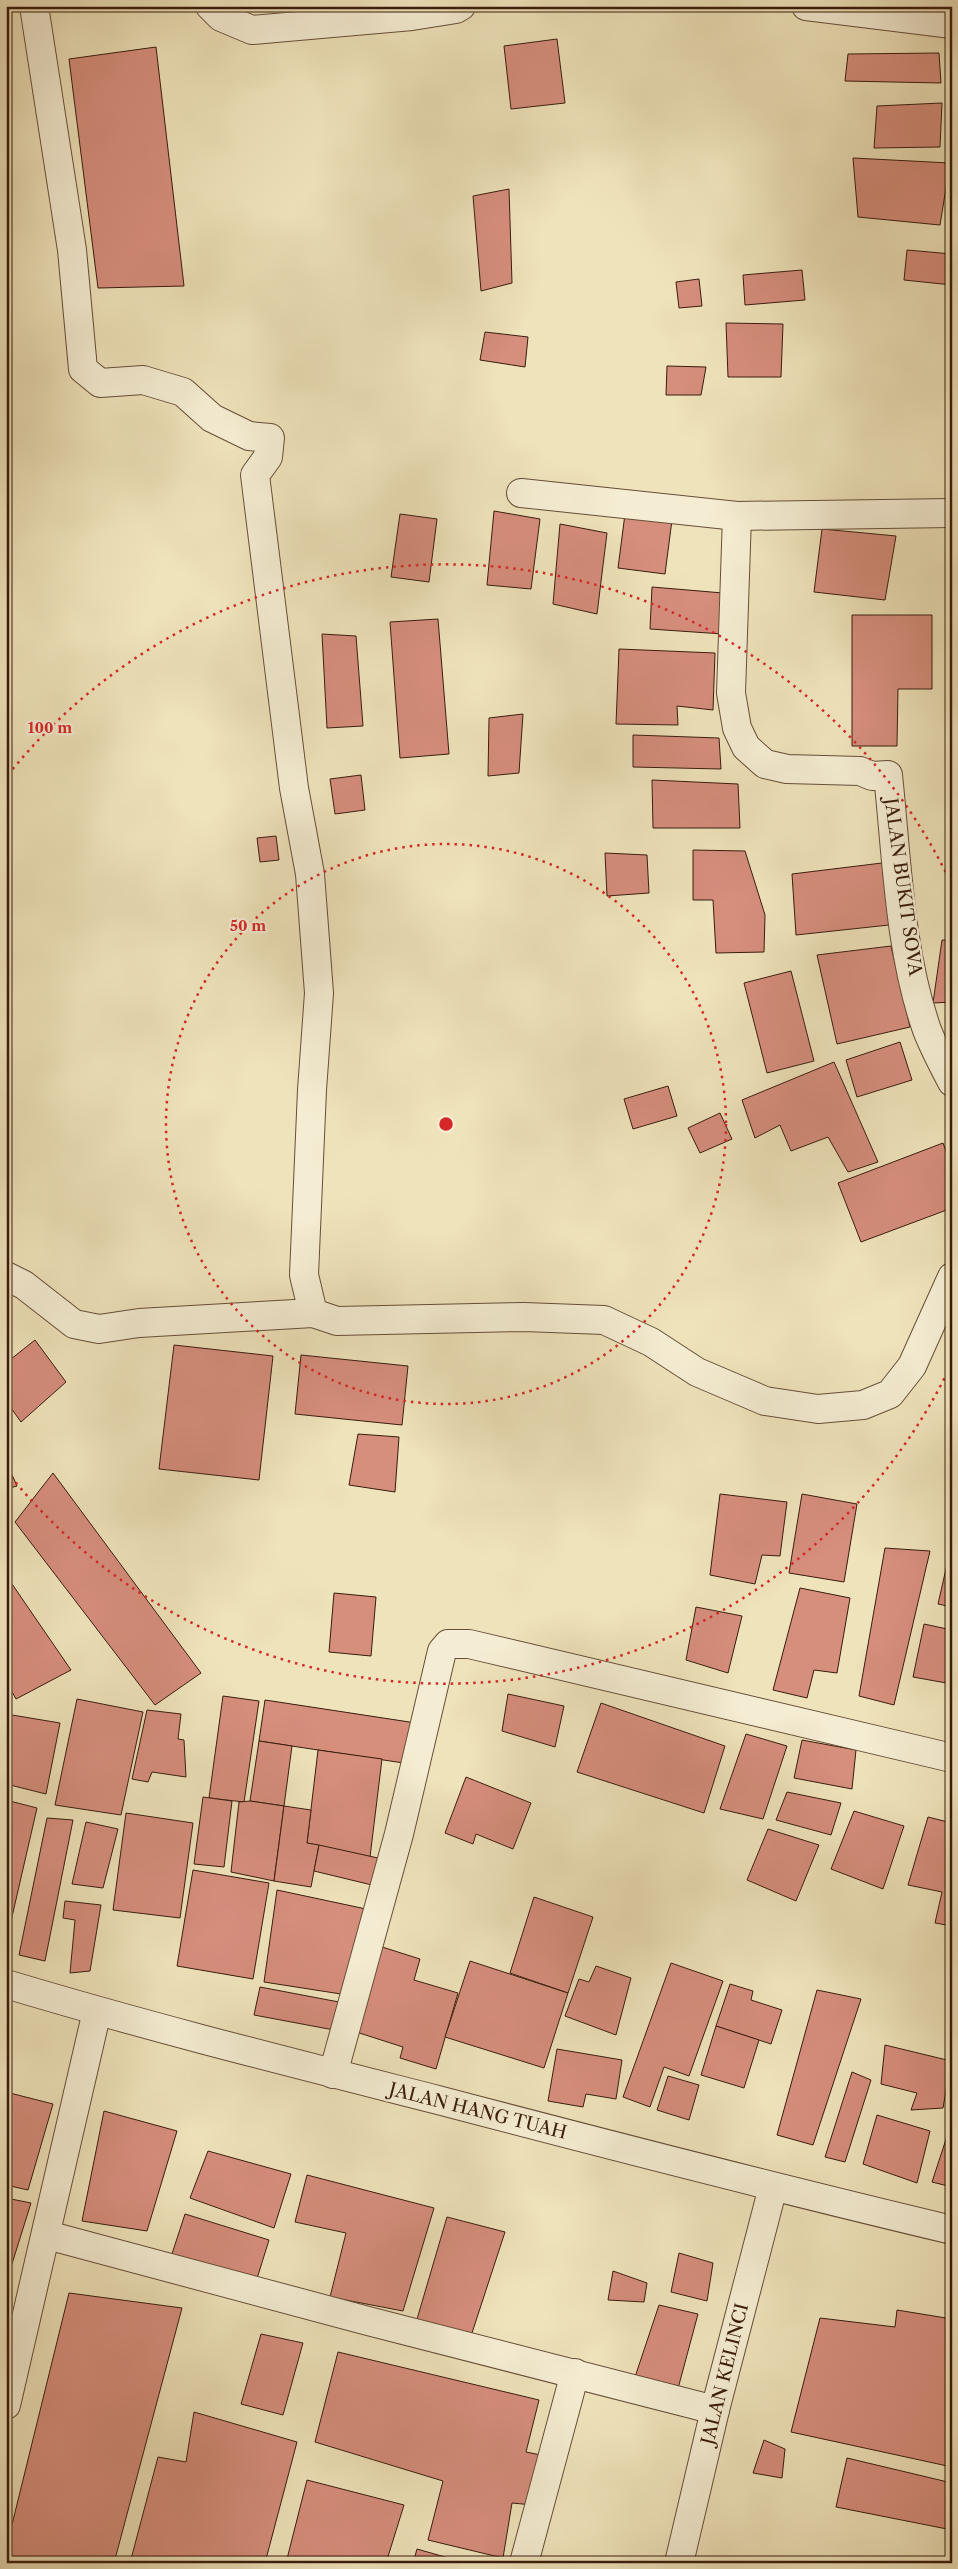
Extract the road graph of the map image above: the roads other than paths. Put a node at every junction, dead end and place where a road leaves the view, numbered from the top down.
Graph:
1 (34, 6) edge
2 (210, 6) edge
3 (461, 6) edge
4 (806, 6) edge
5 (938, 17) edge
6 (521, 493) dead end
7 (952, 513) edge
8 (737, 516) junction
9 (952, 1082) edge
10 (6, 1276) edge
11 (952, 1277) edge
12 (313, 1313) junction
13 (939, 1754) edge
14 (6, 1984) edge
15 (97, 2011) junction
16 (334, 2074) junction
17 (773, 2187) junction
18 (952, 2230) edge
19 (47, 2234) junction
20 (575, 2373) junction
21 (6, 2405) edge
22 (715, 2410) junction
23 (524, 2563) edge
24 (679, 2563) edge

1 - 12 street
2 - 3 street
4 - 5 street
6 - 8 street
7 - 8 street
8 - 9 street, JALAN BUKIT SOVA
10 - 12 street
11 - 12 street
13 - 16 street
14 - 15 street, JALAN HANG TUAH
15 - 16 street, JALAN HANG TUAH
15 - 19 street
16 - 17 street, JALAN HANG TUAH
17 - 18 street, JALAN HANG TUAH
17 - 22 street, JALAN KELINCI
19 - 20 street
19 - 21 street
20 - 22 street
20 - 23 street
22 - 24 street, JALAN KELINCI

